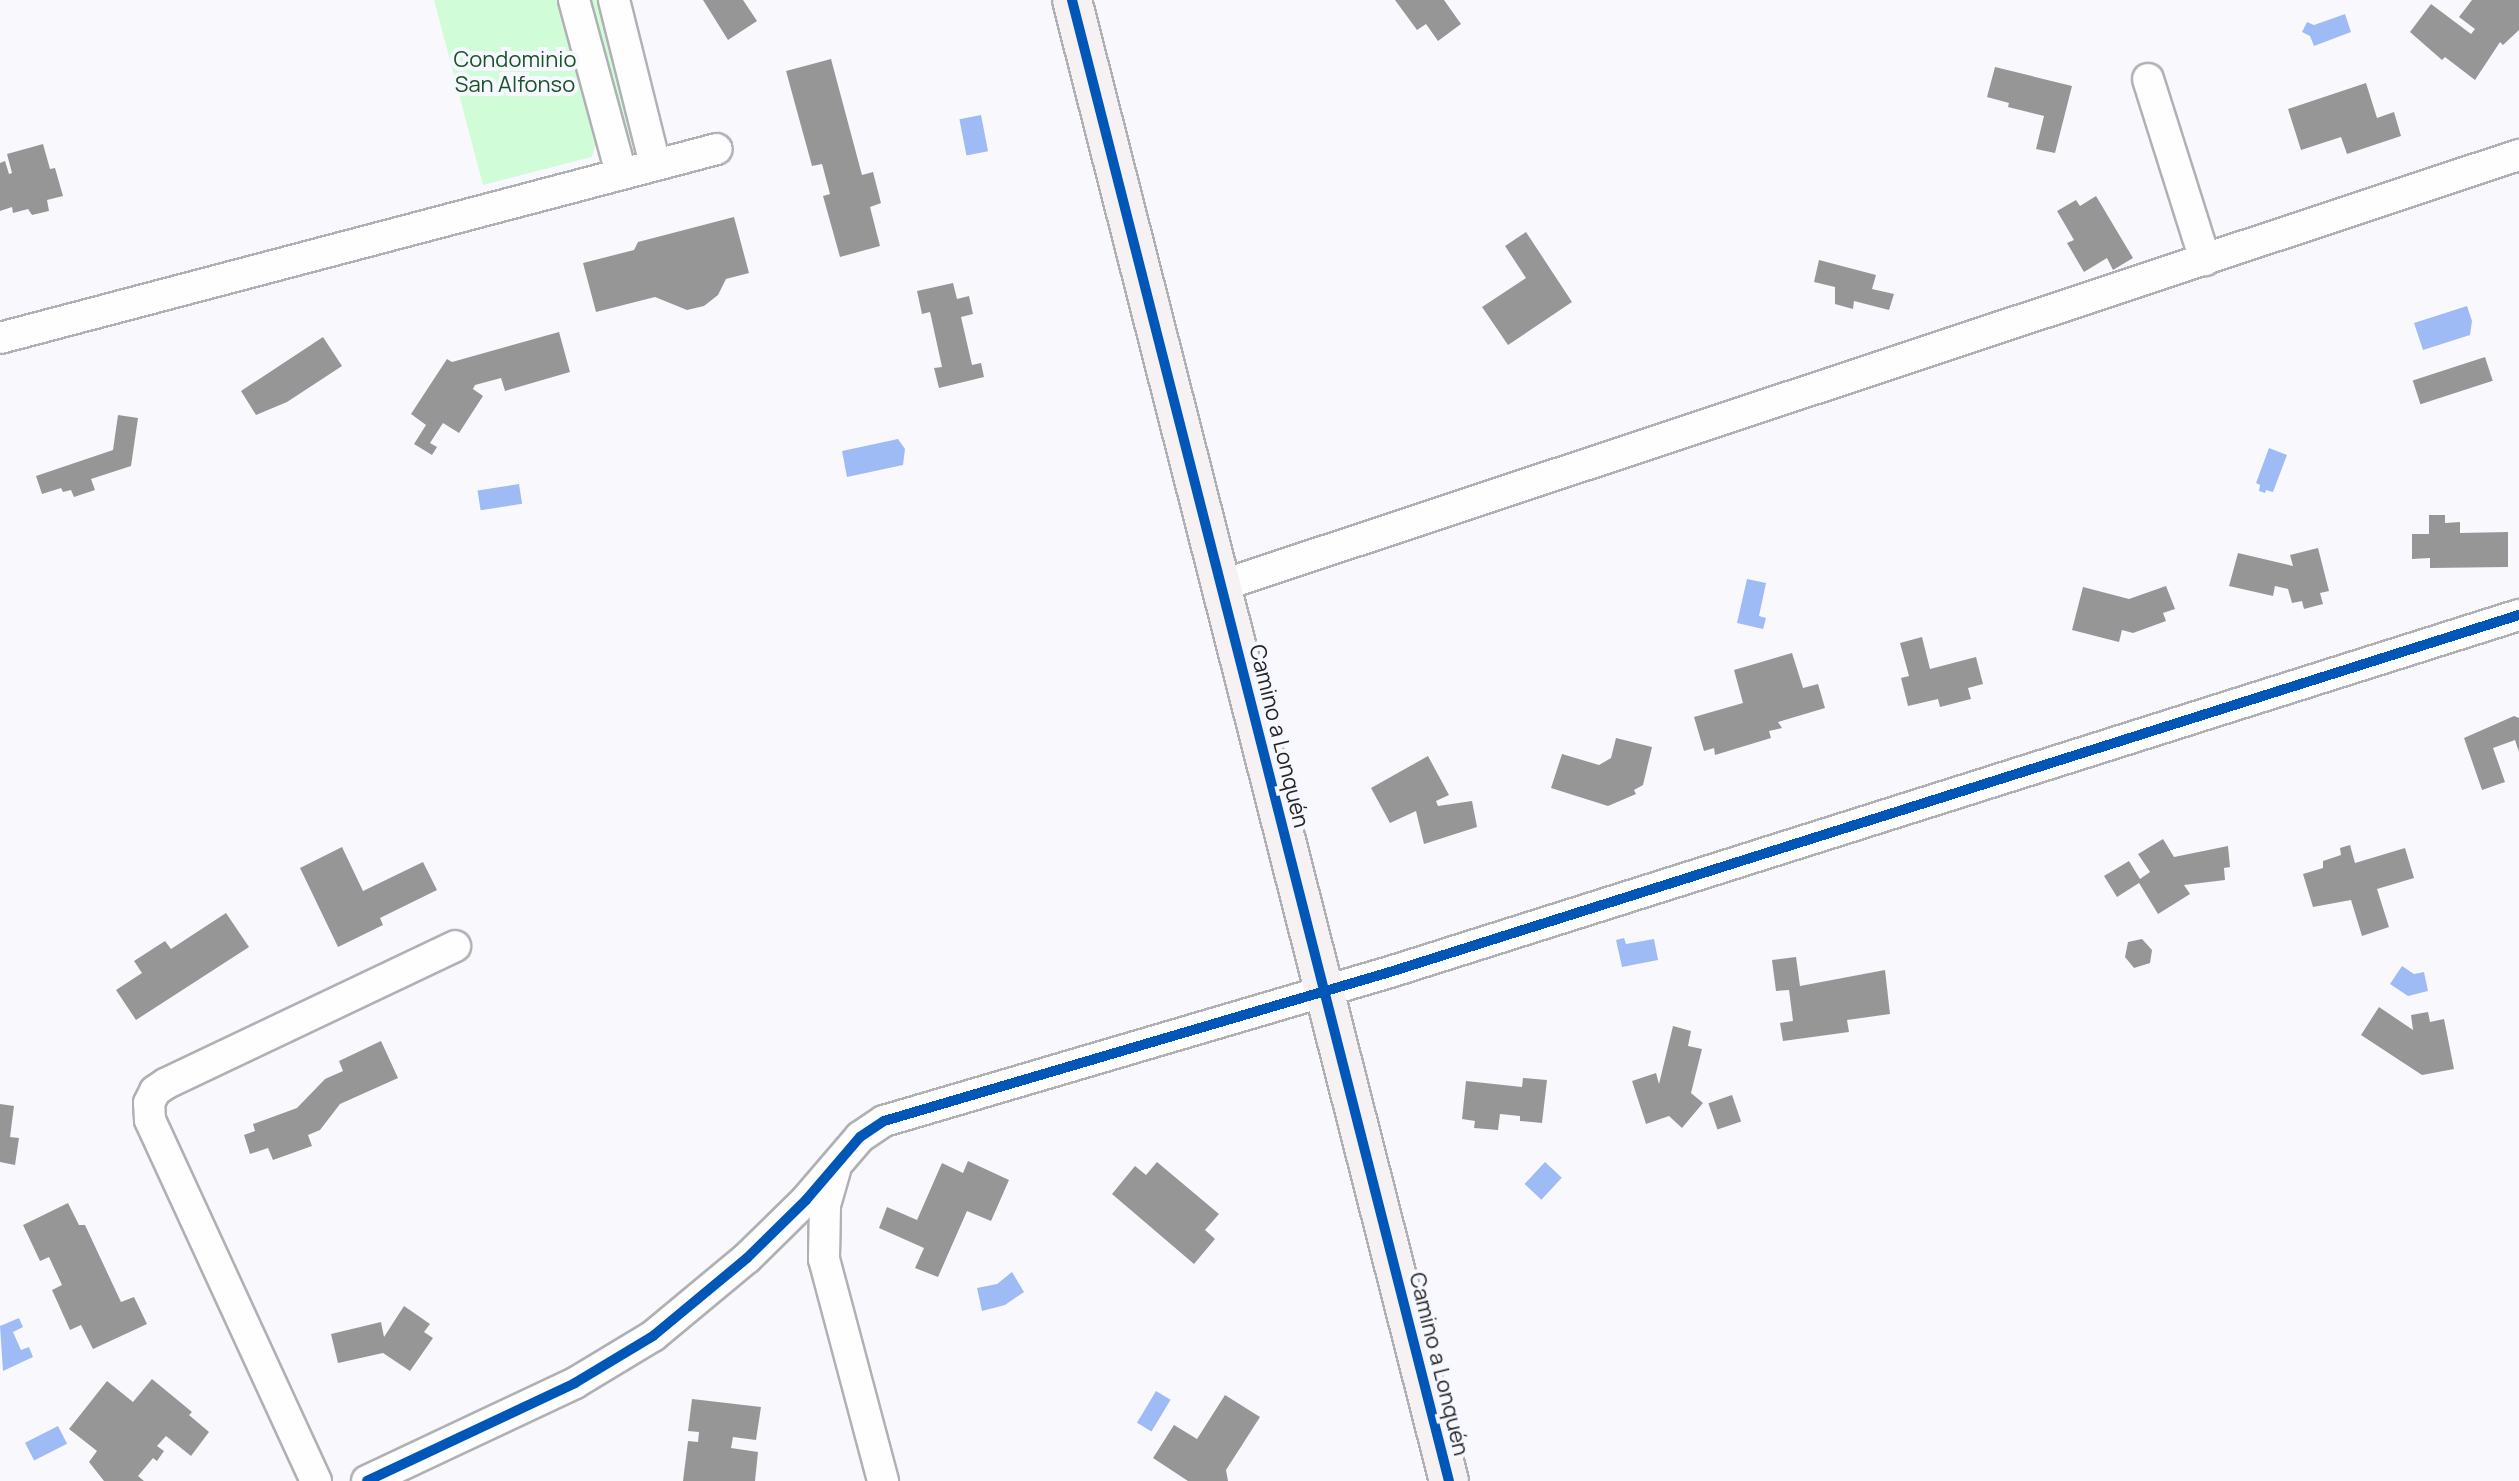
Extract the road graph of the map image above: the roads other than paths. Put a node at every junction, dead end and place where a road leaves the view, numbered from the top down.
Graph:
1 (574, 0) edge
2 (614, 0) edge
3 (1072, 0) edge
4 (2148, 79) dead end
5 (717, 149) dead end
6 (2519, 155) edge
7 (655, 164) junction
8 (621, 173) junction
9 (2205, 260) junction
10 (0, 338) edge
11 (1220, 586) junction
12 (2519, 615) edge
13 (455, 946) dead end
14 (1324, 991) junction
15 (836, 1164) junction
16 (316, 1481) edge
17 (367, 1481) edge
18 (883, 1481) edge
19 (1449, 1481) edge

1 - 8 street
2 - 7 street
3 - 11 main road, Camino a Lonquén
4 - 9 street
5 - 7 street
6 - 9 street
7 - 8 street
8 - 10 street
9 - 11 street
11 - 14 main road, Camino a Lonquén
12 - 14 street
13 - 16 street
14 - 15 street
14 - 19 main road, Camino a Lonquén
15 - 17 street
15 - 18 street

